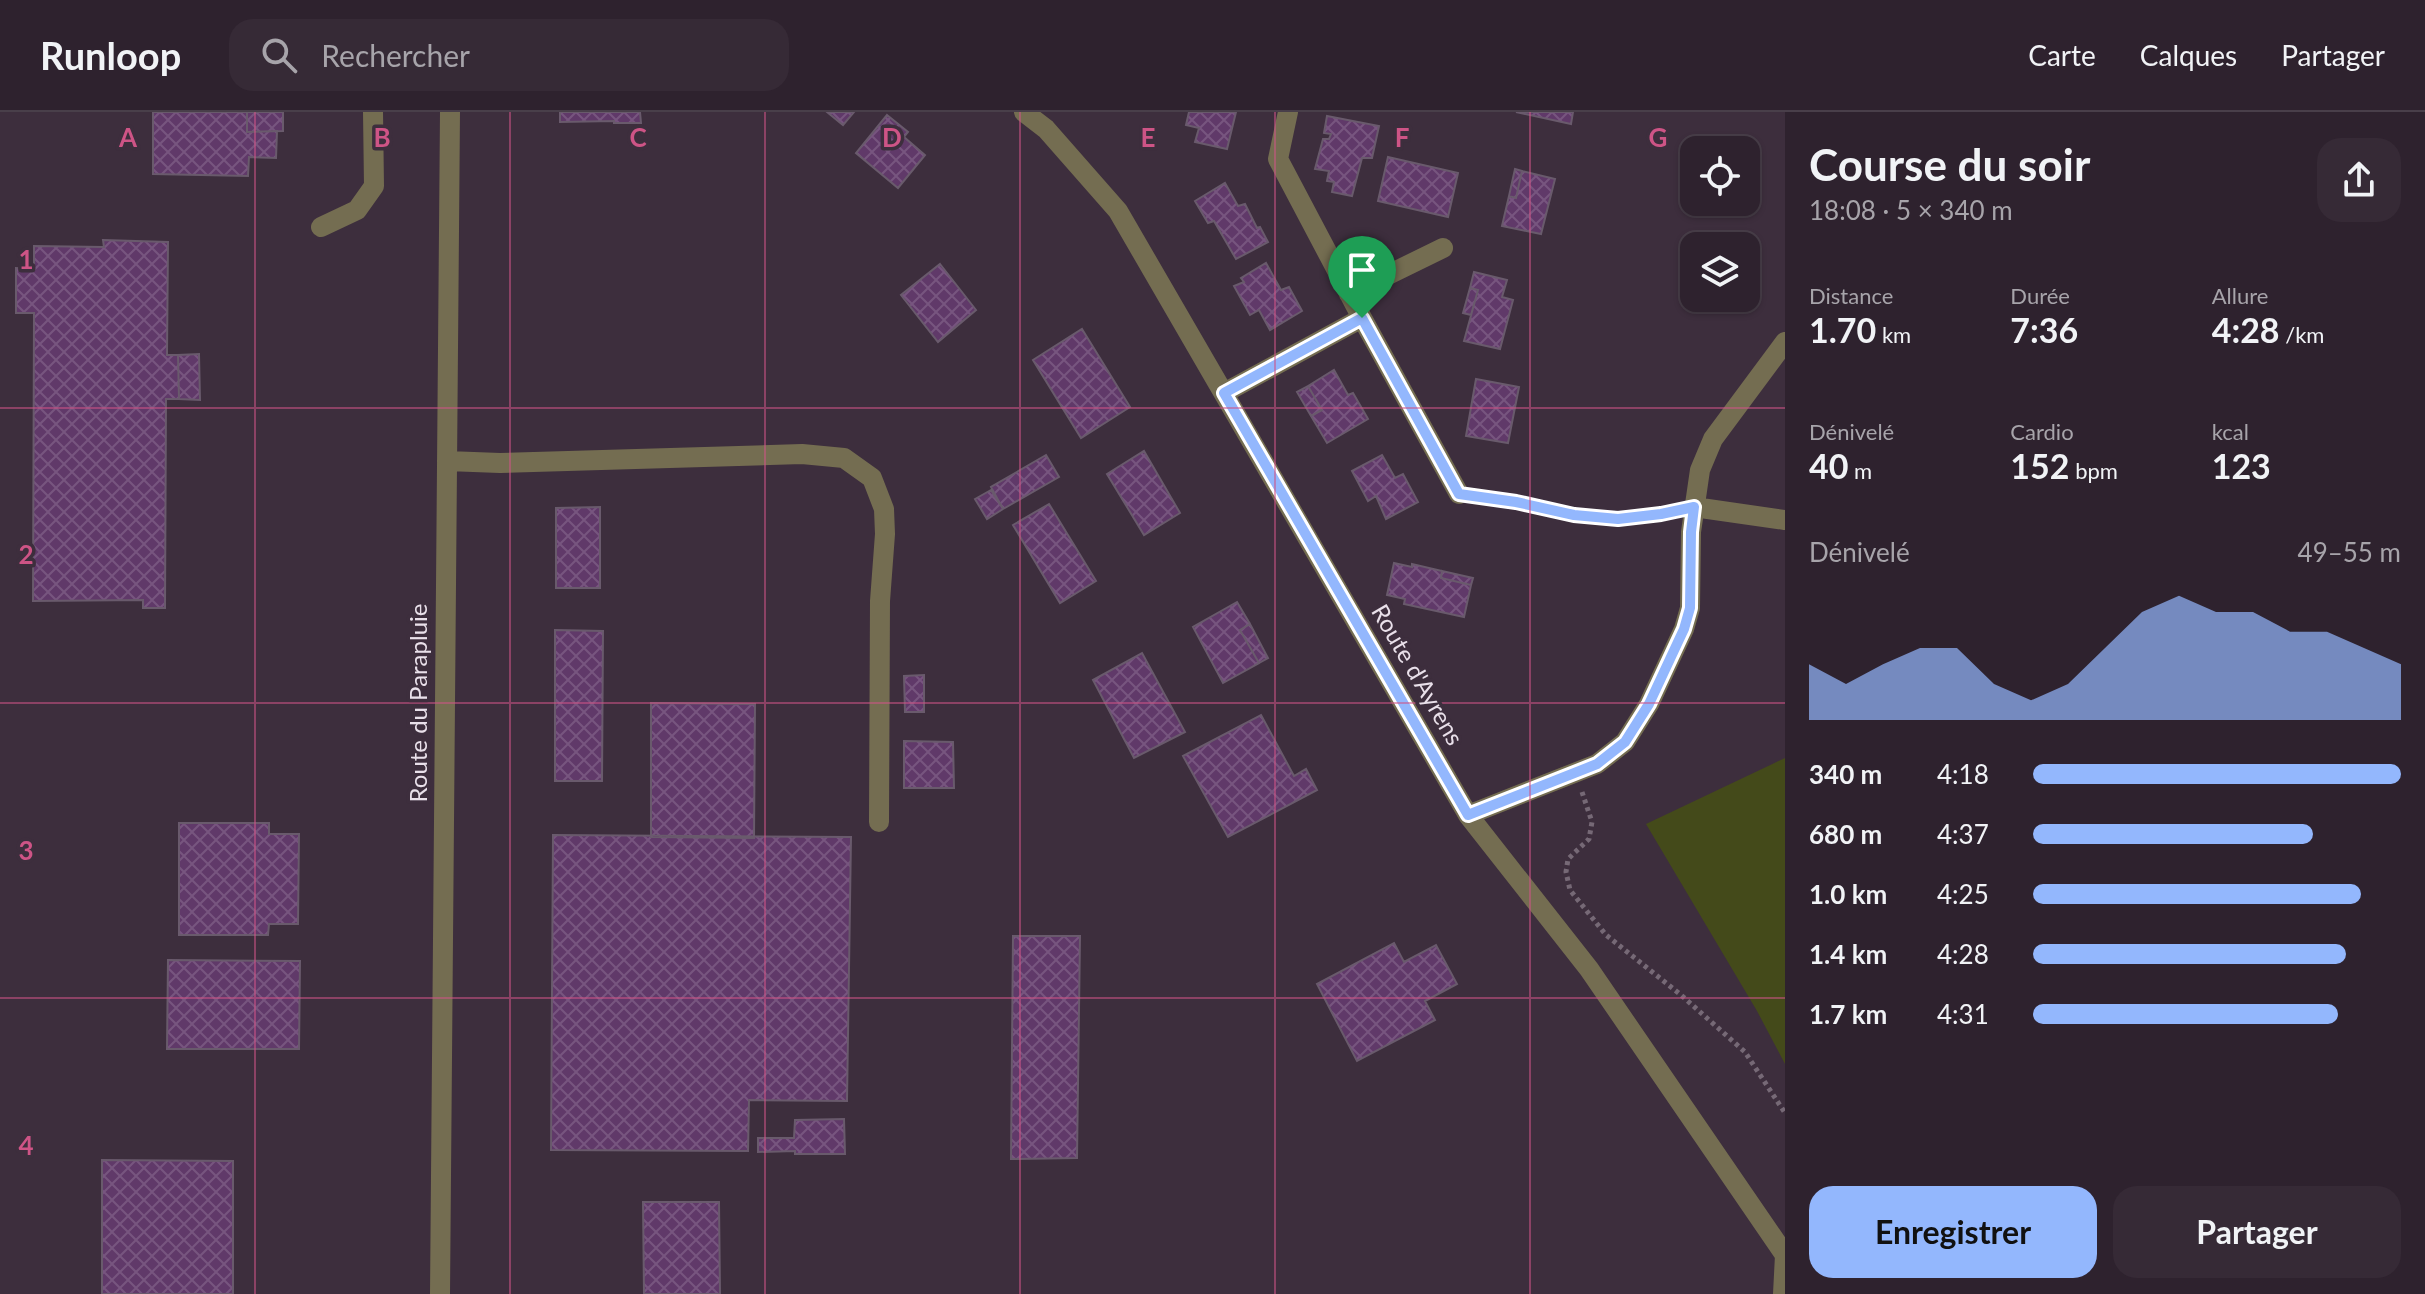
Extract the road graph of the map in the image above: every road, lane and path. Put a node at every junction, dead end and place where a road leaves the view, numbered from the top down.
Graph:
1 (373, 112) edge
2 (450, 112) edge
3 (1024, 112) edge
4 (1288, 112) edge
5 (321, 227) dead end
6 (1443, 248) dead end
7 (1349, 294) junction
8 (1362, 318) junction
9 (1785, 342) edge
10 (1224, 393) junction
11 (447, 461) junction
12 (1459, 494) joint
13 (1694, 507) junction
14 (1785, 520) edge
15 (1576, 772) junction
16 (1468, 815) junction
17 (879, 822) dead end
18 (1785, 1113) edge
19 (1785, 1255) edge
20 (440, 1294) edge
21 (1783, 1294) edge

1 - 5 street
2 - 11 street, Route du Parapluie
3 - 10 street, Route d'Ayrens
4 - 7 street
6 - 7 street
7 - 8 street
8 - 10 street
8 - 12 street
9 - 13 street
10 - 16 street, Route d'Ayrens
11 - 17 street
11 - 20 street, Route du Parapluie
12 - 13 path
13 - 14 street
13 - 15 street
15 - 16 street
15 - 18 path
16 - 19 street, Route d'Ayrens
19 - 21 street

